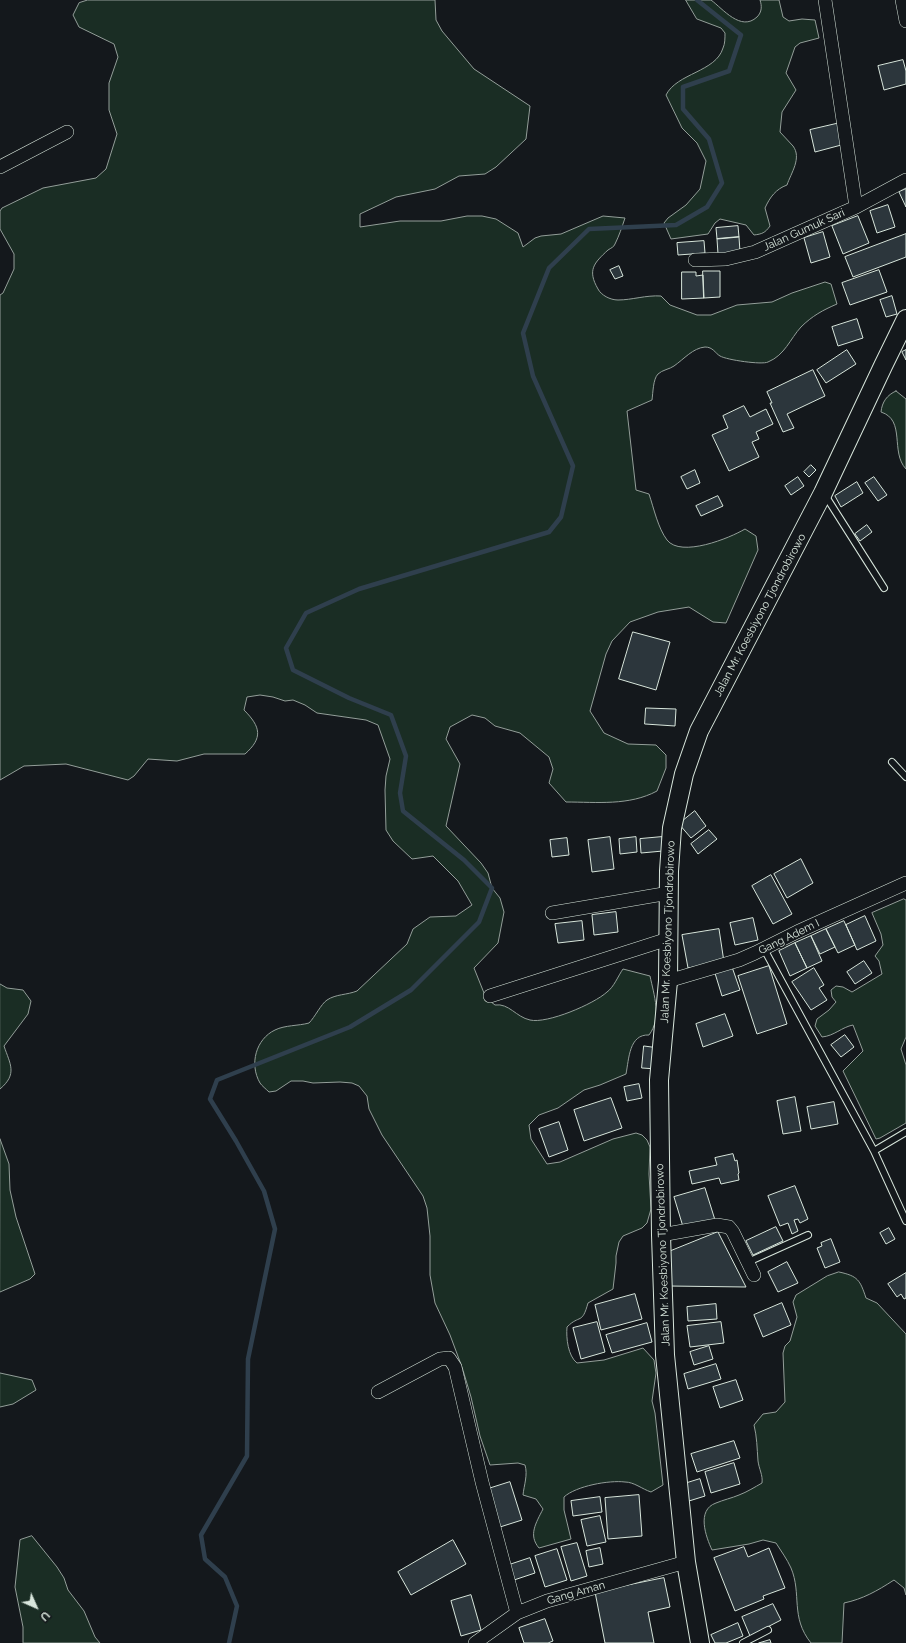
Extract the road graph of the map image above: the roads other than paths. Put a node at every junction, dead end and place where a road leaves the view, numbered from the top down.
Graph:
1 (825, 0) edge
2 (902, 0) edge
3 (906, 21) edge
4 (67, 132) dead end
5 (0, 167) edge
6 (906, 180) edge
7 (856, 207) junction
8 (695, 260) dead end
9 (906, 319) edge
10 (823, 493) junction
11 (884, 588) dead end
12 (892, 762) dead end
13 (906, 776) edge
14 (906, 883) edge
15 (669, 893) junction
16 (552, 912) dead end
17 (668, 939) junction
18 (764, 949) junction
19 (668, 981) junction
20 (490, 996) dead end
21 (906, 1132) edge
22 (874, 1151) junction
23 (906, 1221) edge
24 (661, 1235) junction
25 (808, 1235) dead end
26 (748, 1262) junction
27 (754, 1275) dead end
28 (378, 1392) dead end
29 (686, 1562) junction
30 (517, 1614) junction
31 (768, 1630) dead end
32 (475, 1643) edge
33 (700, 1643) edge
34 (743, 1643) edge

1 - 7 street
2 - 3 street
4 - 5 street
6 - 7 street, Jalan Gumuk Sari
7 - 8 street, Jalan Gumuk Sari
9 - 10 main road, Jalan Mr. Koesbiyono Tjondrobirowo
10 - 11 lane
10 - 15 main road, Jalan Mr. Koesbiyono Tjondrobirowo
12 - 13 lane
14 - 18 street, Gang Adem I
15 - 16 street
15 - 17 main road, Jalan Mr. Koesbiyono Tjondrobirowo
17 - 19 main road, Jalan Mr. Koesbiyono Tjondrobirowo
17 - 20 street
18 - 19 street, Gang Adem I
18 - 22 lane
19 - 24 main road, Jalan Mr. Koesbiyono Tjondrobirowo
21 - 22 lane
22 - 23 lane
24 - 26 street
24 - 29 main road, Jalan Mr. Koesbiyono Tjondrobirowo
25 - 26 lane
26 - 27 street
28 - 30 street
29 - 30 street, Gang Aman
29 - 33 main road, Jalan Mr. Koesbiyono Tjondrobirowo
30 - 32 street, Gang Aman
31 - 34 lane

